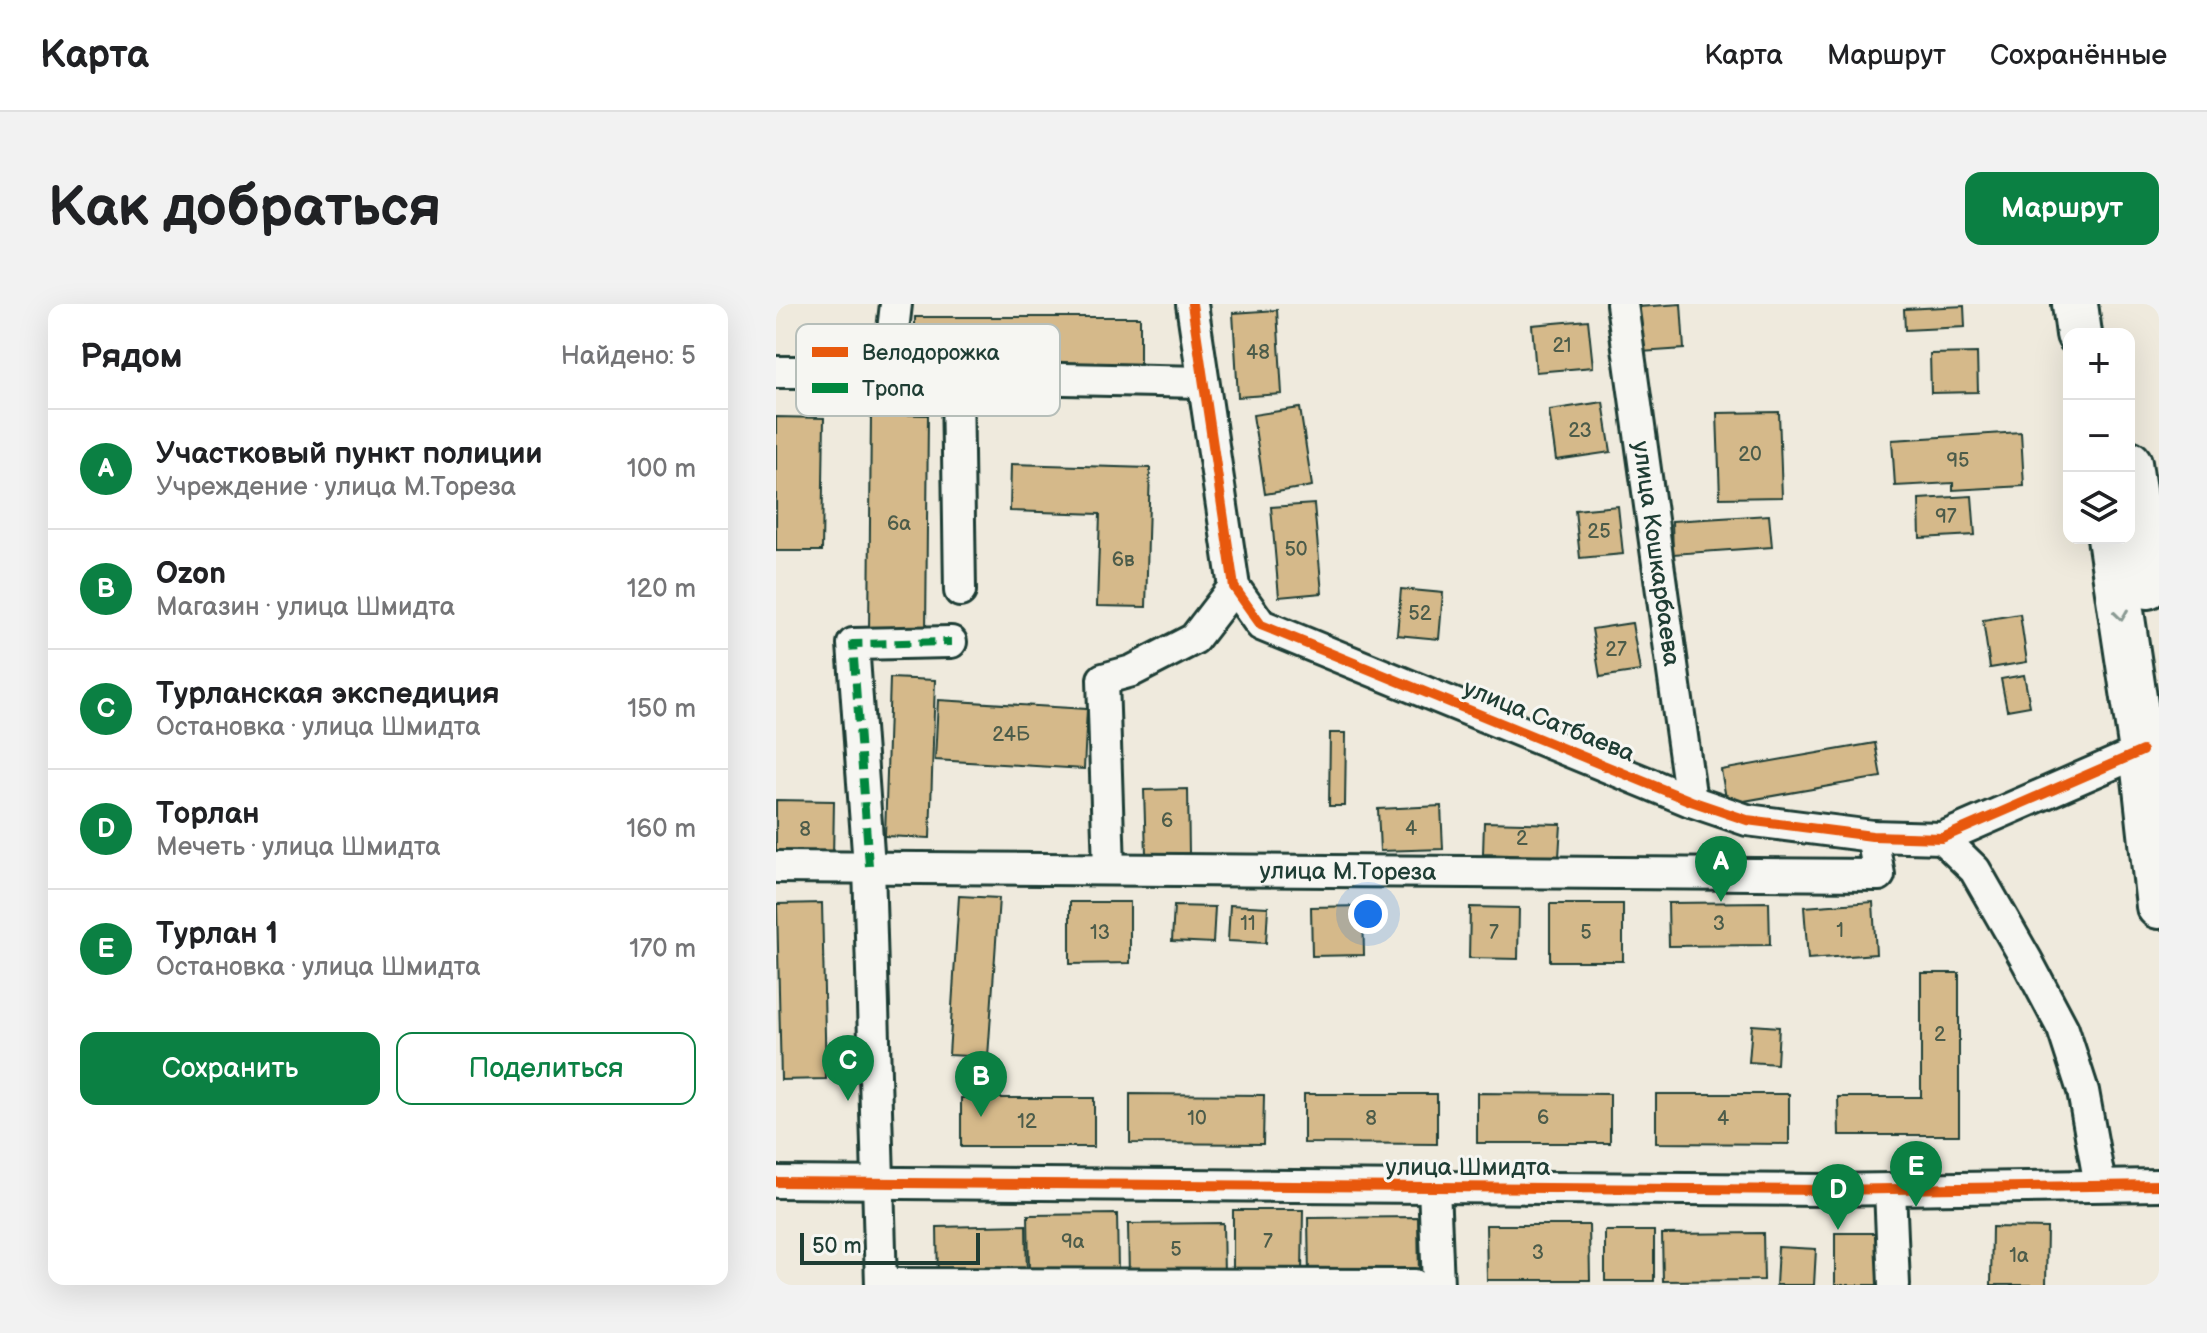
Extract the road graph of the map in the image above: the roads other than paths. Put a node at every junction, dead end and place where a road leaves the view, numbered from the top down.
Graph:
1 (896, 304) edge
2 (1192, 304) edge
3 (1622, 304) edge
4 (2075, 304) edge
5 (2106, 304) edge
6 (894, 324) edge
7 (2078, 328) edge
8 (2109, 328) edge
9 (1060, 379) edge
10 (1203, 382) junction
11 (957, 416) edge
12 (2130, 472) edge
13 (2111, 544) edge
14 (1234, 587) junction
15 (960, 591) dead end
16 (951, 642) dead end
17 (2159, 667) edge
18 (2142, 751) junction
19 (1691, 801) junction
20 (1872, 836) junction
21 (1942, 838) junction
22 (869, 866) junction
23 (776, 867) edge
24 (1109, 869) junction
25 (2159, 906) edge
26 (776, 1182) edge
27 (880, 1184) junction
28 (2100, 1185) junction
29 (2159, 1185) edge
30 (1434, 1187) junction
31 (1890, 1189) junction
32 (881, 1284) edge
33 (1414, 1285) edge
34 (1438, 1285) edge
35 (1894, 1285) edge

1 - 6 street
2 - 10 street, улица Сатбаева
3 - 19 street, улица Кошкарбаева
4 - 7 highway
5 - 8 highway
9 - 10 street
10 - 14 street, улица Сатбаева
11 - 15 street
12 - 17 highway
13 -> 18 highway
14 - 19 street, улица Сатбаева
14 - 24 street
16 - 22 street
18 - 21 street, улица Сатбаева
18 - 25 highway
19 - 20 street, улица Сатбаева
20 - 21 street, улица Сатбаева
20 - 24 street, улица М.Тореза
21 - 28 street
22 - 23 street, улица М.Тореза
22 - 24 street, улица М.Тореза
22 - 27 street
26 - 27 street, улица Шмидта
27 - 30 street, улица Шмидта
27 - 32 street
28 - 29 street, улица Шмидта
28 - 31 street, улица Шмидта
30 - 31 street, улица Шмидта
30 - 34 street
31 - 35 street
32 - 33 street

